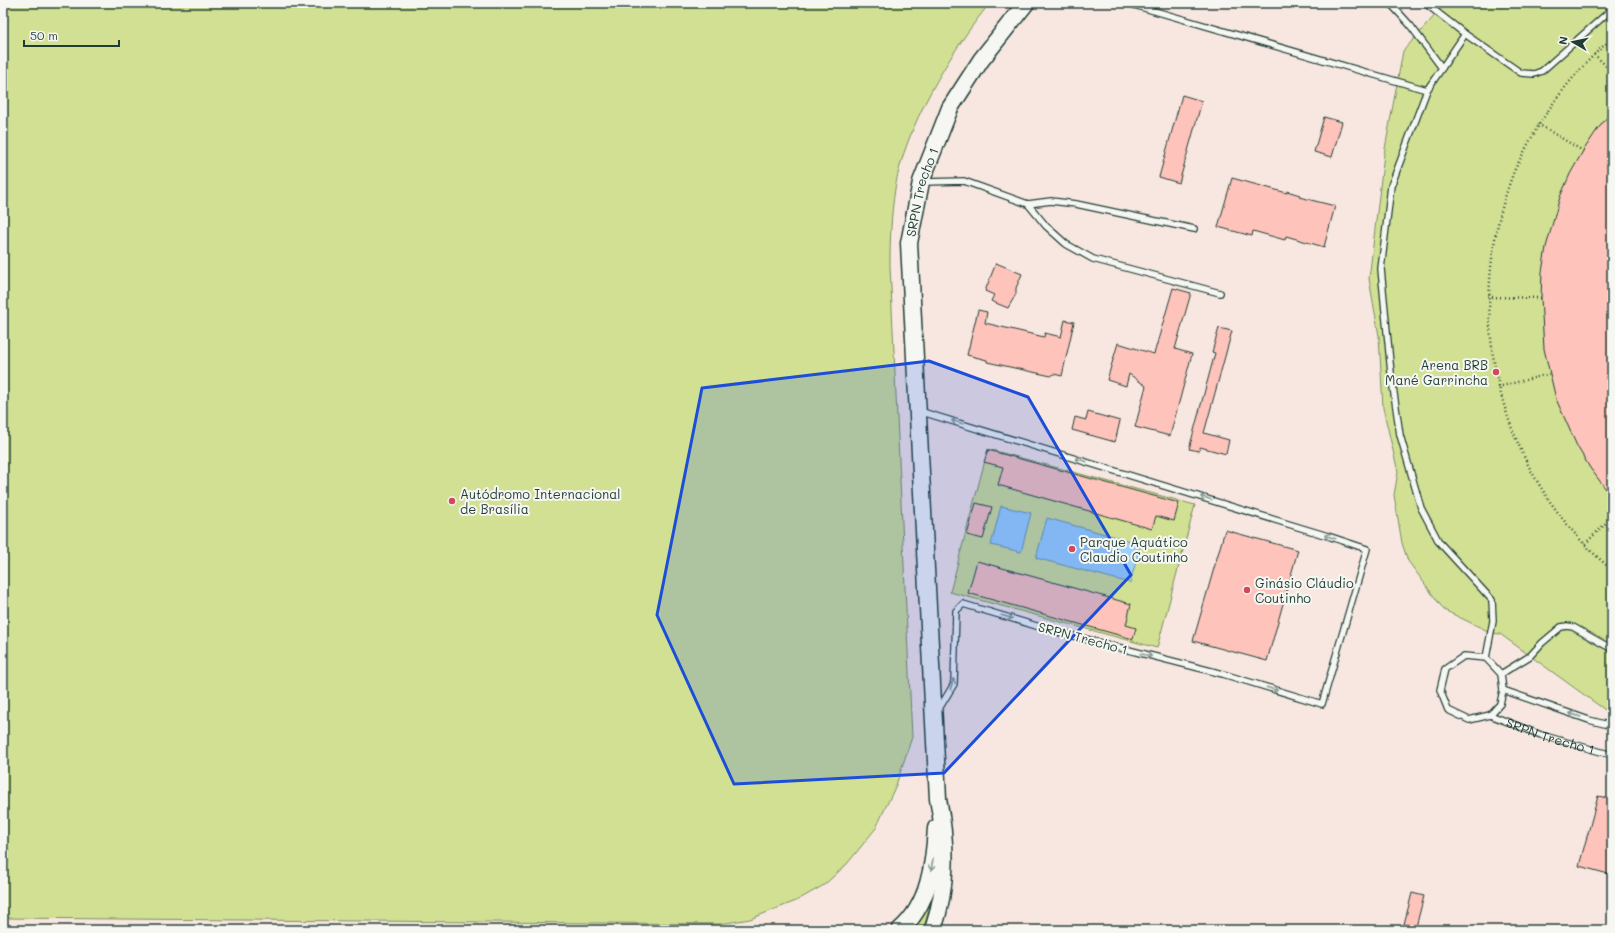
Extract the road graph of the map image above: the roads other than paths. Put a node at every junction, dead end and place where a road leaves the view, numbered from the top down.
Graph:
1 (1026, 3) edge
2 (1127, 3) edge
3 (1390, 3) edge
4 (1425, 3) edge
5 (1612, 9) edge
6 (1465, 34) junction
7 (1442, 68) junction
8 (1427, 90) junction
9 (922, 182) junction
10 (1028, 204) junction
11 (1194, 230) dead end
12 (1220, 293) dead end
13 (917, 410) junction
14 (1612, 649) edge
15 (1486, 658) junction
16 (1501, 674) junction
17 (1503, 690) junction
18 (1490, 715) junction
19 (933, 718) junction
20 (1612, 726) edge
21 (1612, 755) edge
22 (938, 799) junction
23 (900, 930) edge
24 (933, 930) edge

1 - 9 main road, SRPN Trecho 1
2 - 8 lane
3 - 7 lane
4 - 6 lane
5 - 6 lane
6 - 7 lane
7 - 8 lane
8 - 15 lane
9 - 10 lane
9 - 13 main road, SRPN Trecho 1
10 - 11 lane
10 - 12 lane
13 - 19 main road, SRPN Trecho 1
19 -> 13 lane, SRPN Trecho 1
14 - 16 lane
15 - 16 lane
15 - 18 lane
16 - 17 lane
17 - 18 lane
20 -> 17 lane, SRPN Trecho 1
18 - 21 lane, SRPN Trecho 1
19 - 22 main road, SRPN Trecho 1
22 -> 23 main road, SRPN Trecho 1
22 - 24 main road, SRPN Trecho 1

